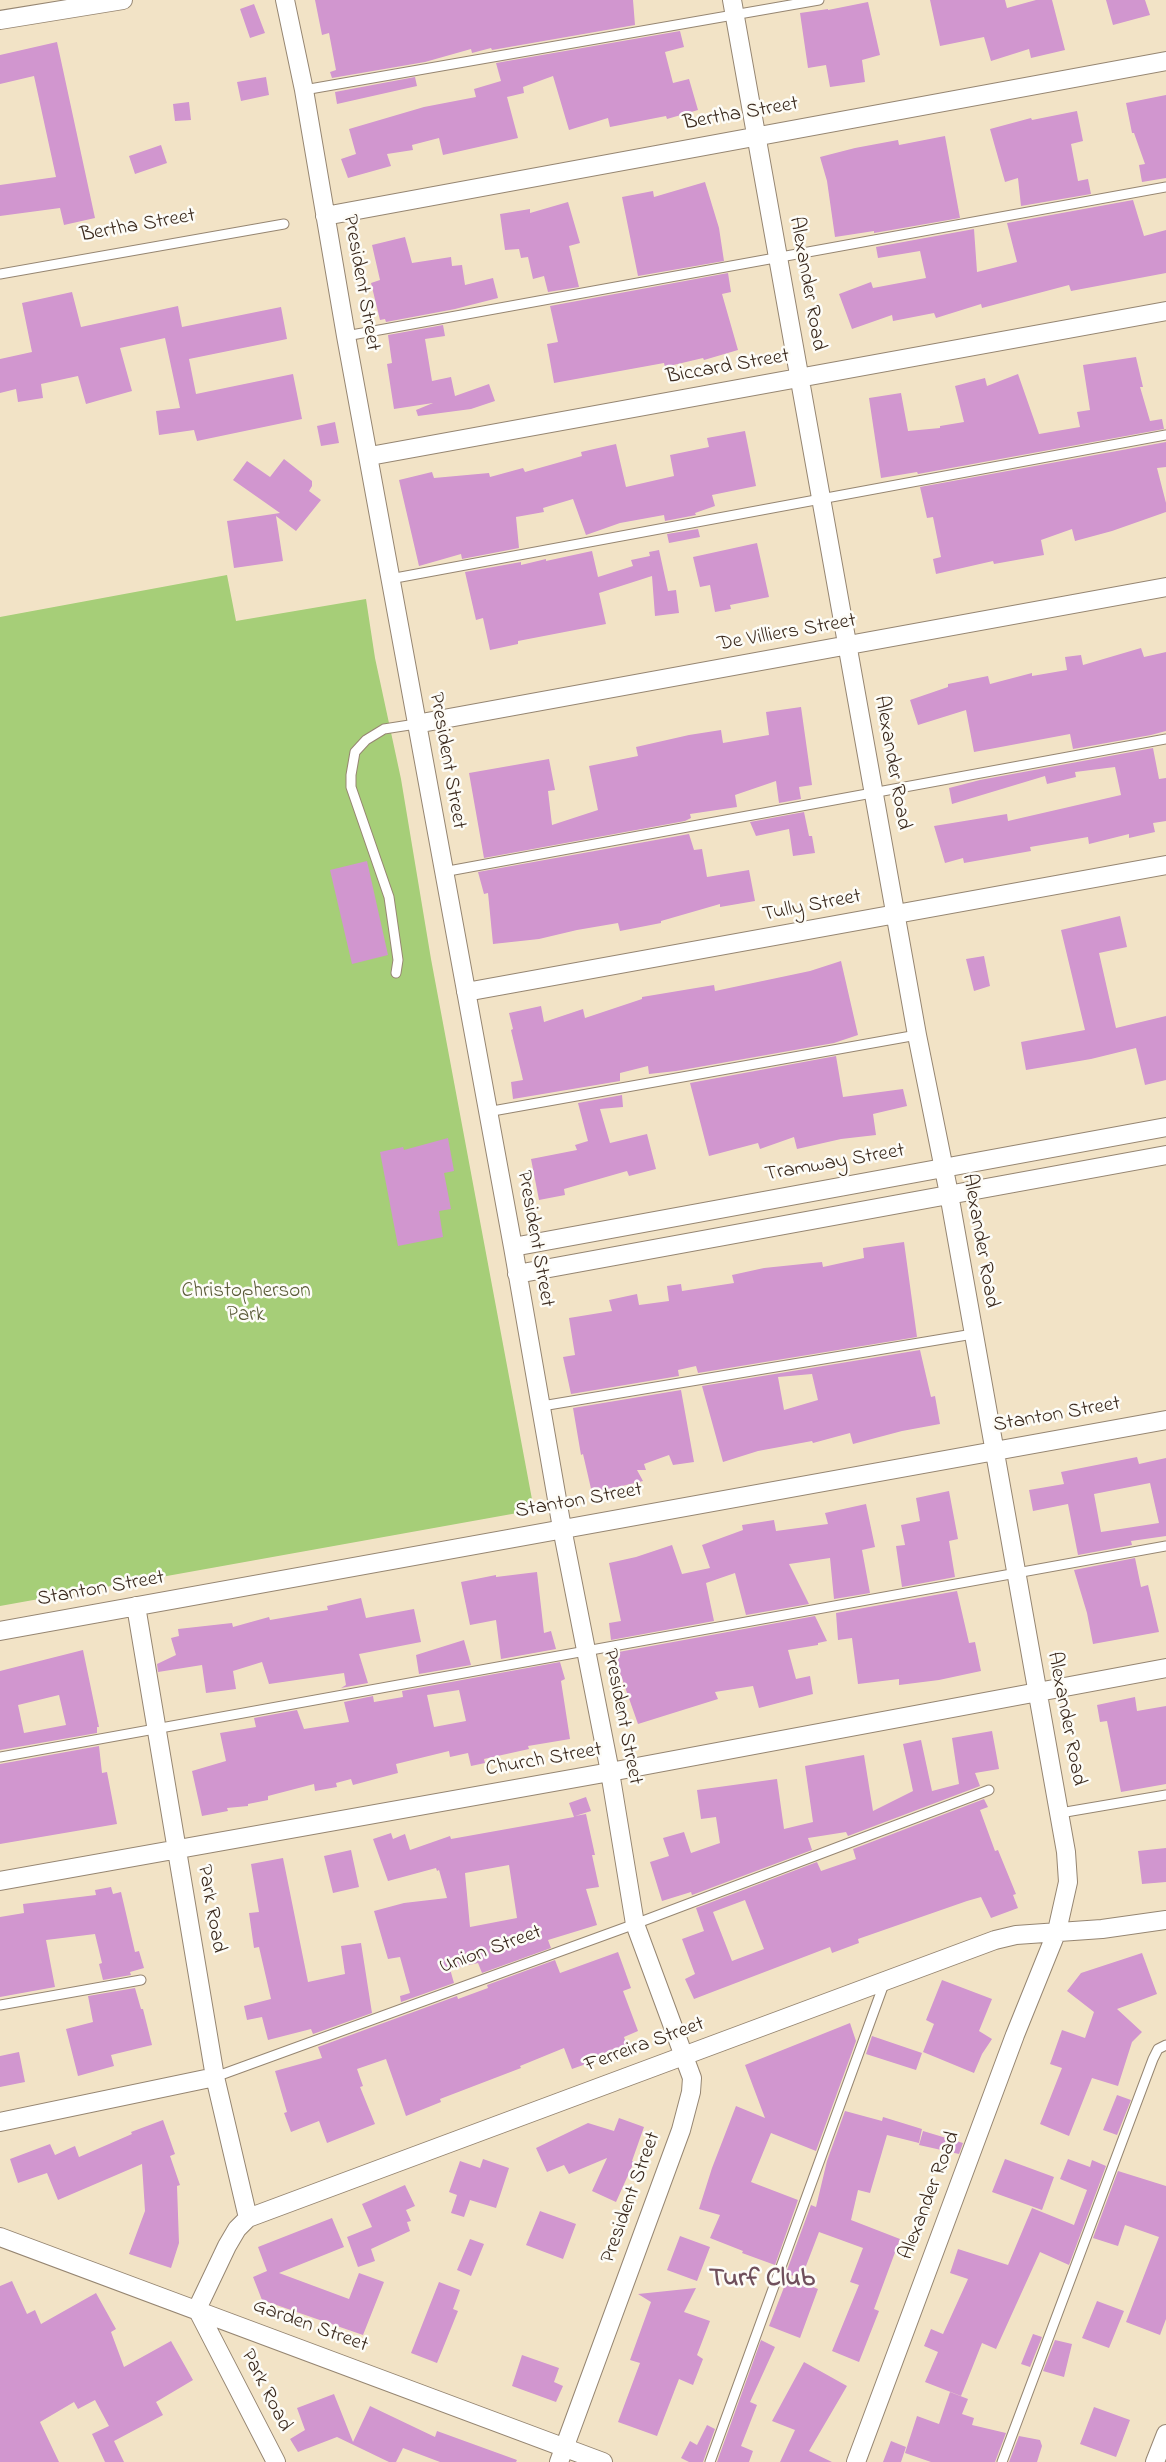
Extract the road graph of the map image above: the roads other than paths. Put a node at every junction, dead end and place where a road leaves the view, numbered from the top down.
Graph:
1 (123, 0) edge
2 (285, 0) edge
3 (819, 0) edge
4 (99, 2) edge
5 (733, 8) edge
6 (0, 20) edge
7 (1166, 61) edge
8 (304, 90) junction
9 (757, 135) junction
10 (1166, 187) edge
11 (325, 216) junction
12 (284, 224) dead end
13 (778, 257) junction
14 (0, 274) edge
15 (1166, 311) edge
16 (346, 336) junction
17 (800, 378) junction
18 (1166, 435) edge
19 (369, 456) junction
20 (822, 500) junction
21 (390, 579) junction
22 (1166, 587) edge
23 (846, 646) junction
24 (416, 724) junction
25 (1166, 738) edge
26 (874, 791) junction
27 (1166, 865) edge
28 (443, 872) junction
29 (895, 914) junction
30 (396, 973) dead end
31 (466, 992) junction
32 (917, 1035) junction
33 (488, 1112) junction
34 (1166, 1127) edge
35 (1166, 1155) edge
36 (943, 1167) junction
37 (949, 1194) junction
38 (726, 1206) junction
39 (730, 1234) junction
40 (513, 1247) junction
41 (517, 1274) junction
42 (973, 1334) junction
43 (542, 1406) junction
44 (1166, 1419) edge
45 (993, 1451) junction
46 (562, 1528) junction
47 (1166, 1546) edge
48 (1016, 1574) junction
49 (136, 1606) junction
50 (0, 1631) edge
51 (586, 1652) junction
52 (1166, 1668) edge
53 (1037, 1692) junction
54 (155, 1728) junction
55 (0, 1757) edge
56 (609, 1772) junction
57 (989, 1790) dead end
58 (1166, 1795) edge
59 (1060, 1813) junction
60 (177, 1849) junction
61 (0, 1881) edge
62 (1166, 1920) edge
63 (634, 1924) junction
64 (1057, 1931) junction
65 (141, 1980) dead end
66 (885, 1981) junction
67 (0, 2005) edge
68 (1166, 2045) edge
69 (684, 2056) junction
70 (215, 2077) junction
71 (0, 2122) edge
72 (248, 2218) junction
73 (0, 2237) edge
74 (197, 2309) junction
75 (1166, 2434) edge
76 (561, 2455) edge
77 (276, 2462) edge
78 (603, 2462) edge
79 (710, 2462) edge
80 (856, 2462) edge
81 (1002, 2462) edge
82 (1155, 2462) edge

1 - 4 street
2 - 8 street, President Street
3 - 5 lane
4 - 6 street
5 - 8 lane
5 - 9 street, Alexander Road
7 - 9 street, Bertha Street
8 - 11 street, President Street
9 - 11 street, Bertha Street
9 - 13 street, Alexander Road
10 - 13 lane
11 - 16 street, President Street
12 - 14 lane, Bertha Street
13 - 16 lane
13 - 17 street, Alexander Road
15 - 17 street, Biccard Street
16 - 19 street, President Street
17 - 19 street, Biccard Street
17 - 20 street, Alexander Road
18 - 20 lane
19 - 21 street, President Street
20 - 21 lane
20 - 23 street, Alexander Road
21 - 24 street, President Street
22 - 23 street, De Villiers Street
23 - 24 street, De Villiers Street
23 - 26 street, Alexander Road
24 - 28 street, President Street
24 - 30 lane
25 - 26 lane
26 - 28 lane
26 - 29 street, Alexander Road
27 - 29 street, Tully Street
28 - 31 street, President Street
29 - 31 street, Tully Street
29 - 32 street, Alexander Road
31 - 33 street, President Street
32 - 33 lane
32 - 36 street, Alexander Road
33 - 40 street, President Street
34 - 36 street, Tramway Street
35 - 37 street
36 - 37 street, Alexander Road
36 - 38 street, Tramway Street
37 - 39 street
37 - 42 street, Alexander Road
38 - 39 street
38 - 40 street, Tramway Street
39 - 41 street
40 - 41 street, President Street
41 - 43 street, President Street
42 - 43 lane
42 - 45 street, Alexander Road
43 - 46 street, President Street
44 - 45 street, Stanton Street
45 - 46 street, Stanton Street
45 - 48 street, Alexander Road
46 - 49 street, Stanton Street
46 - 51 street, President Street
47 - 48 lane
48 - 51 lane
48 - 53 street, Alexander Road
49 - 50 street, Stanton Street
49 - 54 street, Park Road
51 - 54 lane
51 - 56 street, President Street
52 - 53 street, Church Street
53 - 56 street, Church Street
53 - 59 street, Alexander Road
54 - 55 lane
54 - 60 street, Park Road
56 - 60 street, Church Street
56 - 63 street, President Street
57 - 63 lane, Union Street
58 - 59 lane
59 - 64 street, Alexander Road
60 - 61 street, Church Street
60 - 70 street, Park Road
62 - 64 street, Ferreira Street
63 - 69 street, President Street
63 - 70 lane, Union Street
64 - 66 street, Ferreira Street
64 - 80 street, Alexander Road
65 - 67 lane
66 - 69 street, Ferreira Street
66 - 79 lane
68 - 81 lane
69 - 72 street, Ferreira Street
69 - 76 street, President Street
70 - 71 street, Union Street
70 - 72 street, Park Road
72 - 74 street
73 - 74 street, Garden Street
74 - 76 street, Garden Street
74 - 77 street, Park Road
75 - 82 street
76 - 78 street, Garden Street

